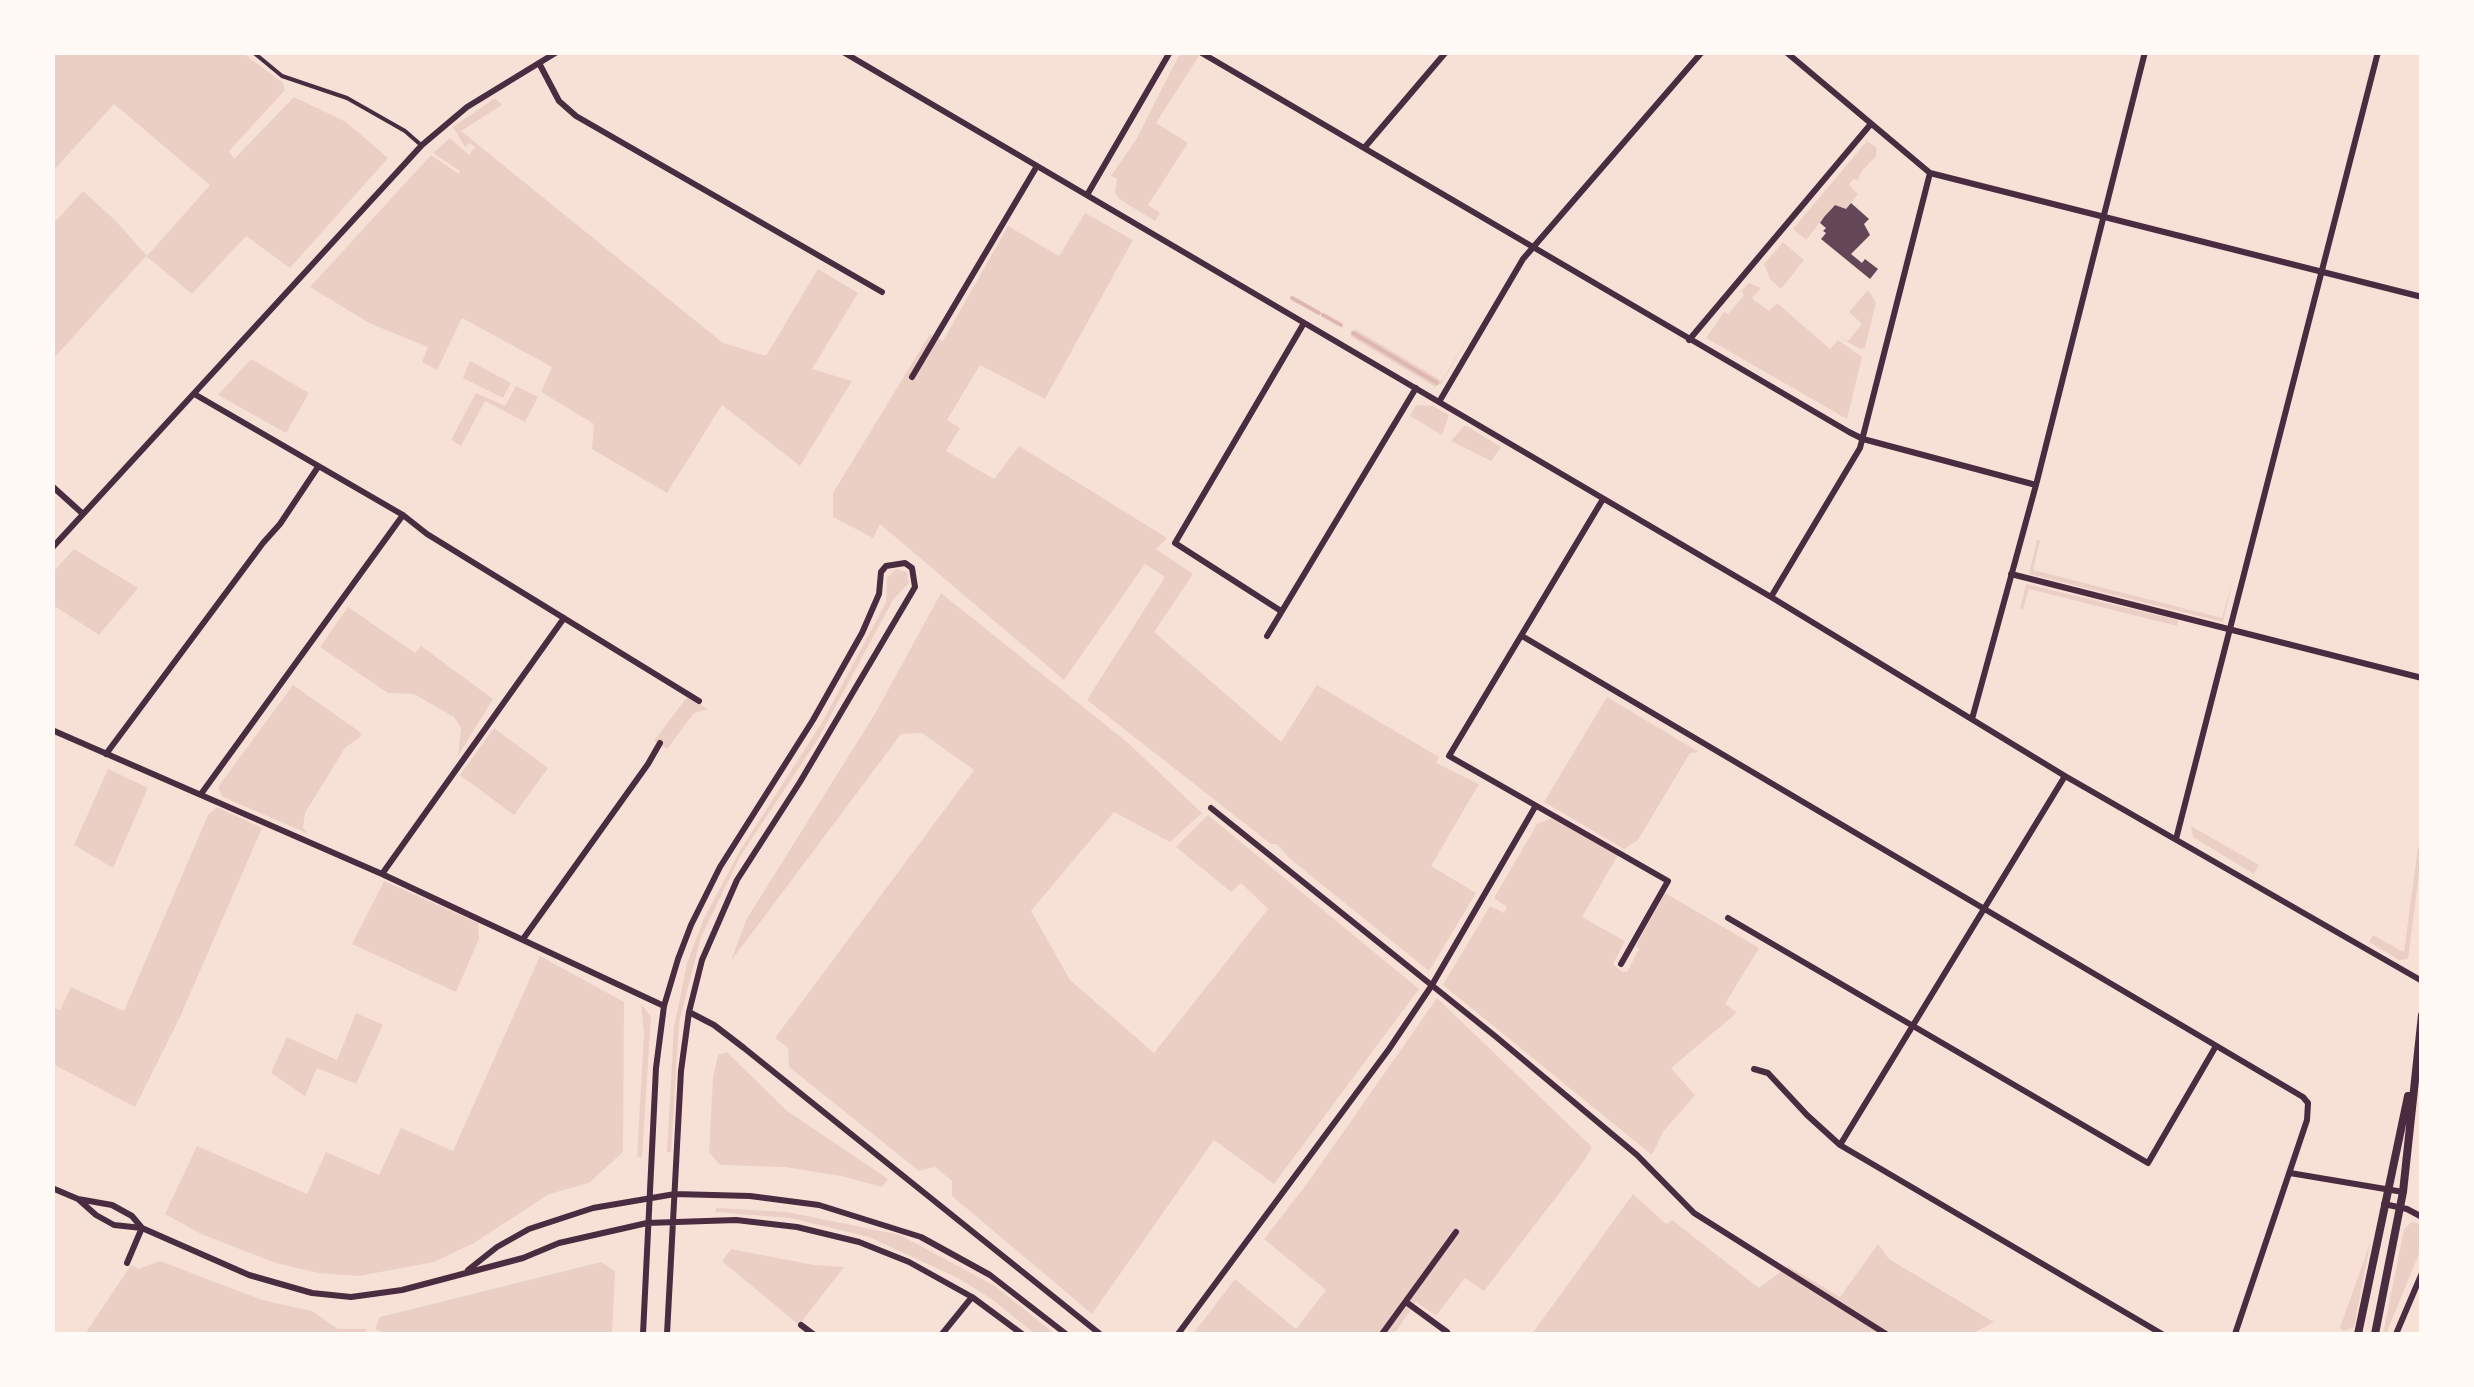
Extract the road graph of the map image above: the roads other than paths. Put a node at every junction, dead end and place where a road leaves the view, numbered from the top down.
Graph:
1 (252, 52) edge
2 (556, 52) edge
3 (842, 52) edge
4 (1170, 52) edge
5 (1200, 52) edge
6 (1446, 52) edge
7 (1702, 52) edge
8 (1786, 52) edge
9 (2145, 52) edge
10 (2378, 52) edge
11 (539, 63) junction
12 (1870, 125) junction
13 (422, 145) junction
14 (1365, 147) junction
15 (1037, 166) junction
16 (1930, 173) junction
17 (1087, 195) junction
18 (2104, 216) junction
19 (1533, 246) junction
20 (2323, 273) junction
21 (882, 292) dead end
22 (2422, 297) edge
23 (1304, 323) junction
24 (1689, 340) junction
25 (912, 378) dead end
26 (1416, 388) junction
27 (196, 395) junction
28 (1439, 402) junction
29 (1863, 439) junction
30 (318, 468) junction
31 (52, 486) edge
32 (2036, 486) junction
33 (1603, 499) junction
34 (84, 514) junction
35 (403, 516) junction
36 (52, 548) edge
37 (2011, 574) junction
38 (1771, 597) junction
39 (1282, 610) junction
40 (564, 618) junction
41 (2232, 629) junction
42 (1267, 636) dead end
43 (1522, 636) junction
44 (2422, 678) edge
45 (699, 701) dead end
46 (1972, 719) junction
47 (52, 730) edge
48 (660, 743) dead end
49 (106, 754) junction
50 (2065, 776) junction
51 (200, 794) junction
52 (1536, 807) junction
53 (1211, 808) dead end
54 (2176, 839) junction
55 (382, 874) junction
56 (1985, 911) junction
57 (1728, 918) dead end
58 (523, 939) junction
59 (1621, 964) dead end
60 (2422, 981) edge
61 (1432, 985) junction
62 (664, 1006) junction
63 (689, 1012) junction
64 (2422, 1015) edge
65 (1912, 1028) junction
66 (2216, 1046) junction
67 (1754, 1069) dead end
68 (2412, 1082) junction
69 (1840, 1145) junction
70 (2290, 1173) junction
71 (52, 1188) edge
72 (2387, 1189) junction
73 (2403, 1192) junction
74 (675, 1194) junction
75 (650, 1197) junction
76 (78, 1199) junction
77 (2384, 1204) junction
78 (2400, 1207) junction
79 (2422, 1217) edge
80 (673, 1221) junction
81 (648, 1222) junction
82 (142, 1228) junction
83 (1456, 1232) dead end
84 (127, 1263) dead end
85 (467, 1270) junction
86 (2422, 1273) edge
87 (972, 1297) junction
88 (1406, 1302) junction
89 (801, 1325) dead end
90 (1446, 1332) edge
91 (644, 1334) edge
92 (668, 1334) edge
93 (813, 1334) edge
94 (942, 1334) edge
95 (1022, 1334) edge
96 (1066, 1334) edge
97 (1100, 1334) edge
98 (1178, 1334) edge
99 (1382, 1334) edge
100 (1886, 1334) edge
101 (2162, 1334) edge
102 (2236, 1334) edge
103 (2358, 1334) edge
104 (2375, 1334) edge
105 (2396, 1334) edge

1 - 13 lane
2 - 11 street
3 - 15 street
4 - 17 street
5 - 14 street
6 - 14 street
7 - 19 street
8 - 12 street
9 - 18 street
10 - 20 street
11 - 13 street
11 - 21 street
12 - 16 street
12 - 24 street
13 - 27 street
14 - 19 street
15 - 17 street
15 - 25 street
16 - 18 street
16 - 29 street
17 - 23 street
18 - 20 street
18 - 32 street
19 - 24 street
19 - 28 street
20 - 22 street
20 - 41 street
23 - 26 street
23 - 39 street
24 - 29 street
26 - 28 street
26 - 39 street
27 - 30 street
27 - 34 street
28 - 33 street
29 - 32 street
29 - 38 street
30 - 35 street
30 - 49 street
31 - 34 street
32 - 37 street
33 - 38 street
33 - 43 street
34 - 36 street
35 - 40 street
35 - 51 street
37 - 41 street
37 - 46 street
38 - 46 street
39 - 42 street
40 - 45 street
40 - 55 street
41 - 44 street
41 - 54 street
43 - 52 street
43 - 56 street
46 - 50 street
47 - 49 street
48 - 58 street
49 - 51 street
50 - 54 street
50 - 56 street
51 - 55 street
52 - 59 street
52 - 61 street
53 - 61 street
54 - 60 street
55 - 58 street
56 - 65 street
56 - 66 street
57 - 65 street
58 - 62 street
61 - 98 street
61 - 100 street
62 - 63 street
62 - 75 street
63 - 74 street
63 - 97 street
64 - 68 street
65 - 66 street
65 - 69 street
66 - 70 street
67 - 69 street
68 - 72 street
68 - 73 street
69 - 101 street
70 - 72 street
70 - 102 street
71 - 76 street
72 - 73 street
72 - 77 street
73 - 78 street
74 - 75 street
74 - 80 street
74 - 96 street
75 - 81 street
75 - 85 street
76 - 82 street
76 - 82 street
77 - 78 street
77 - 103 street
78 - 79 street
78 - 104 street
80 - 81 street
80 - 87 street
80 - 92 street
81 - 85 street
81 - 91 street
82 - 84 street
82 - 85 street
83 - 88 street
86 - 105 street
87 - 94 street
87 - 95 street
88 - 90 street
88 - 99 street
89 - 93 street

